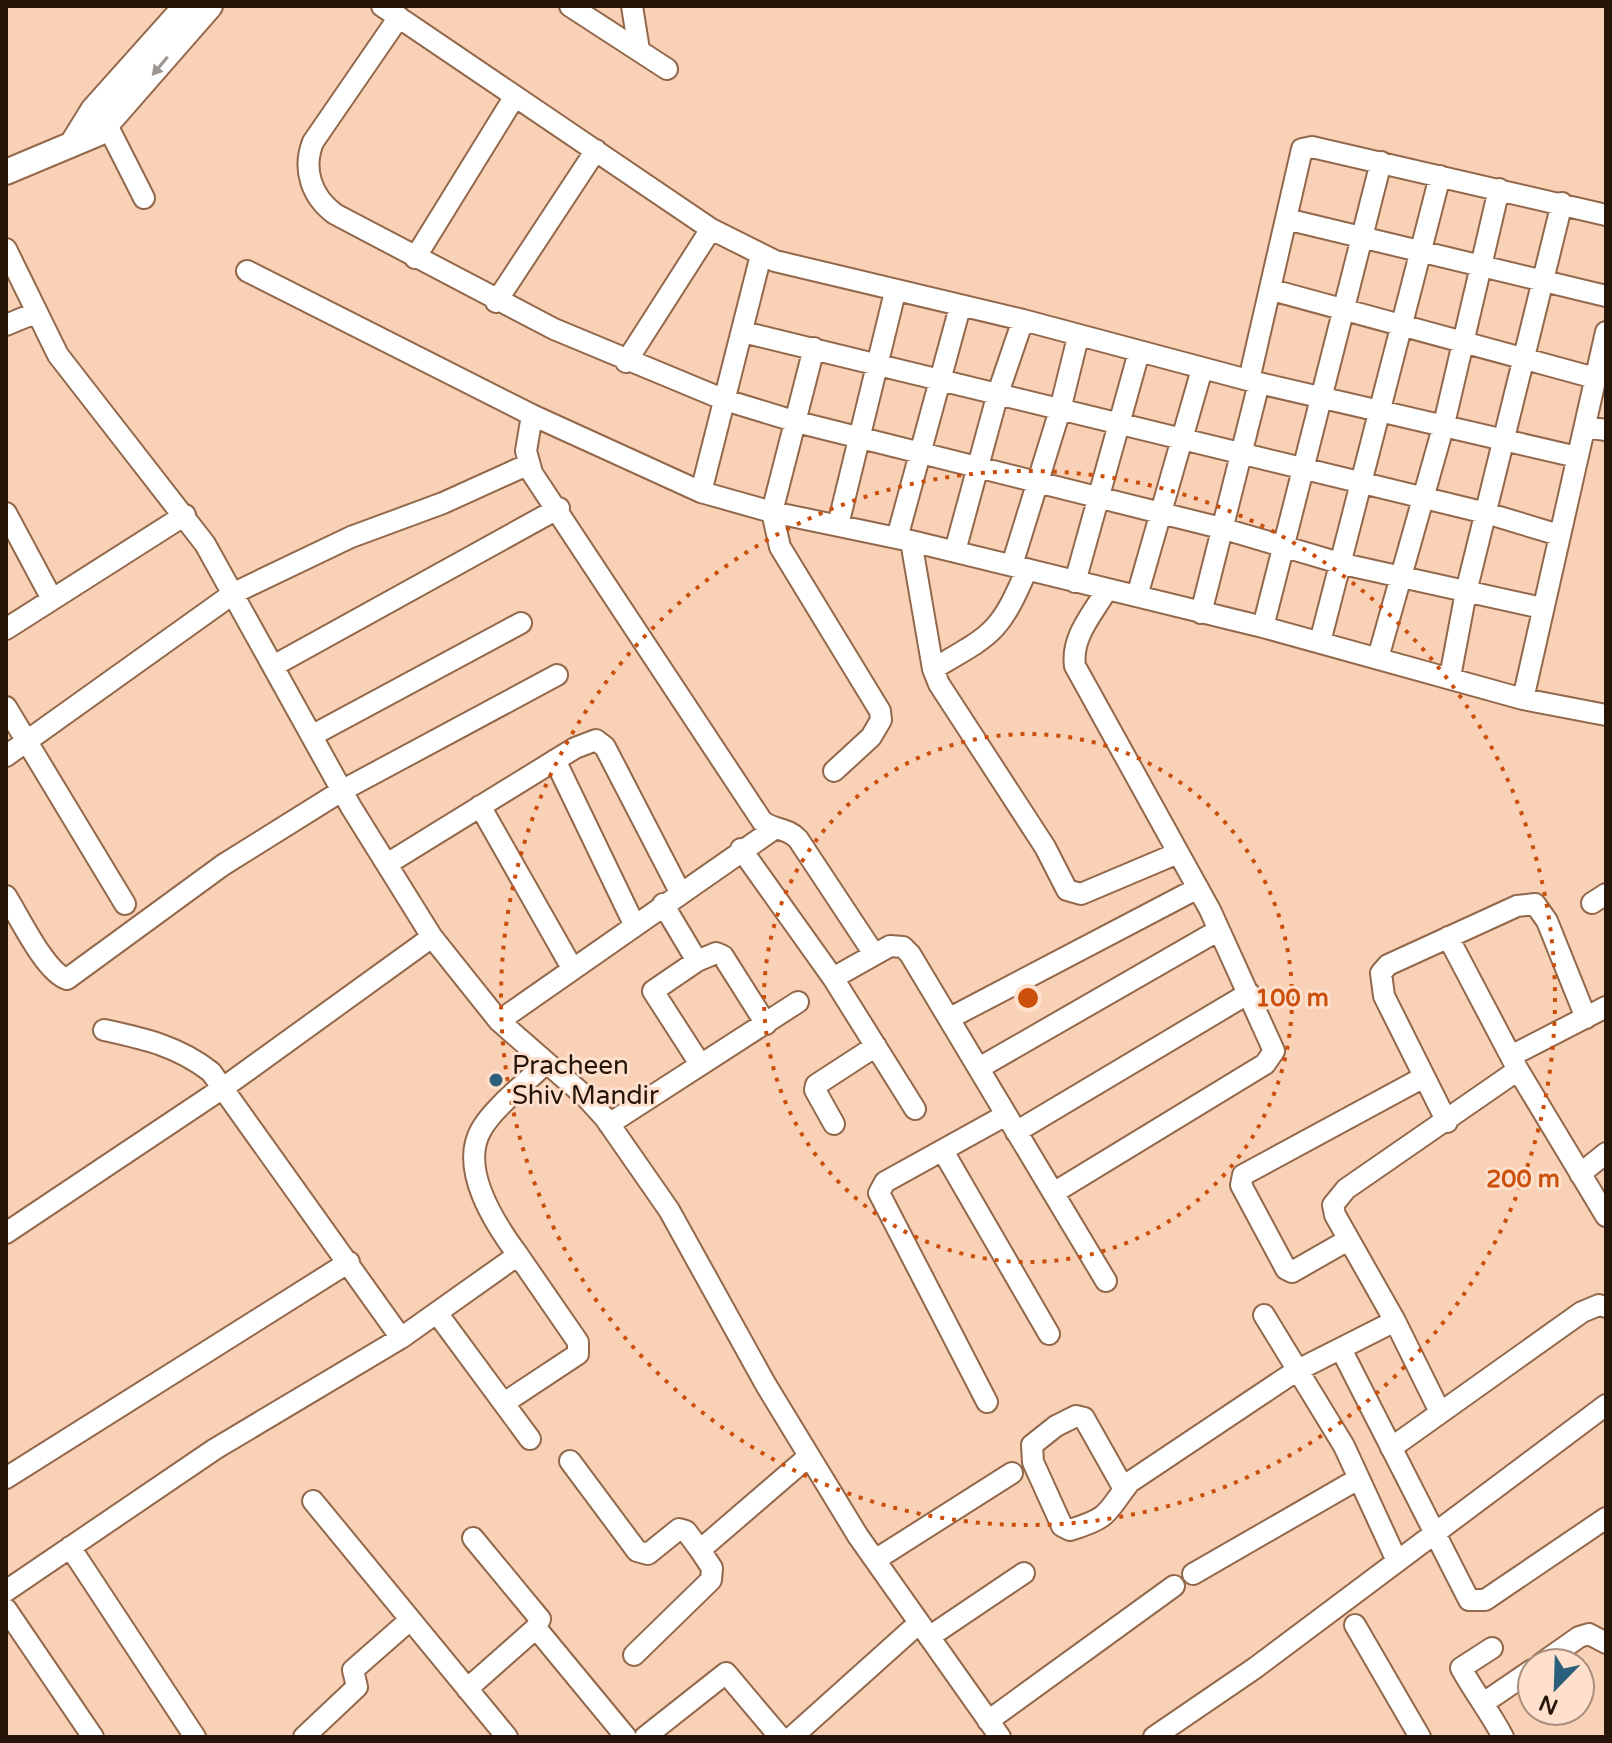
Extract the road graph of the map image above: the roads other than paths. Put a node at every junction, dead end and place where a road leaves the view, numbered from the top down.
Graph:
1 (186, 6) edge
2 (210, 6) edge
3 (570, 6) edge
4 (632, 6) edge
5 (390, 12) edge
6 (639, 50) junction
7 (667, 69) dead end
8 (515, 96) junction
9 (107, 125) junction
10 (72, 144) junction
11 (596, 150) junction
12 (1381, 162) junction
13 (6, 172) edge
14 (1440, 176) junction
15 (1499, 189) junction
16 (144, 198) dead end
17 (1562, 203) junction
18 (1606, 215) edge
19 (1286, 219) junction
20 (711, 229) junction
21 (1361, 237) junction
22 (6, 249) edge
23 (1420, 251) junction
24 (761, 255) junction
25 (415, 258) junction
26 (1481, 266) junction
27 (247, 271) dead end
28 (1543, 281) junction
29 (1272, 290) junction
30 (895, 292) junction
31 (1606, 296) edge
32 (496, 302) junction
33 (960, 307) junction
34 (1343, 310) junction
35 (35, 313) junction
36 (1023, 320) junction
37 (6, 325) edge
38 (1402, 326) junction
39 (743, 332) junction
40 (1606, 332) edge
41 (1078, 337) junction
42 (1463, 342) junction
43 (814, 348) junction
44 (1139, 352) junction
45 (1523, 358) junction
46 (626, 362) junction
47 (876, 363) junction
48 (1202, 369) junction
49 (1595, 378) junction
50 (938, 379) junction
51 (1254, 382) junction
52 (998, 393) junction
53 (1321, 397) junction
54 (725, 400) junction
55 (1381, 409) junction
56 (1060, 410) junction
57 (532, 415) junction
58 (797, 422) junction
59 (1117, 424) junction
60 (1444, 424) junction
61 (1585, 427) junction
62 (1606, 430) edge
63 (859, 437) junction
64 (1505, 437) junction
65 (1182, 439) junction
66 (920, 452) junction
67 (1242, 454) junction
68 (1577, 457) junction
69 (529, 464) junction
70 (979, 466) junction
71 (1303, 469) junction
72 (1036, 482) junction
73 (1363, 484) junction
74 (701, 492) junction
75 (1095, 499) junction
76 (1422, 500) junction
77 (559, 508) junction
78 (772, 512) junction
79 (6, 513) edge
80 (1486, 513) junction
81 (1161, 514) junction
82 (185, 515) junction
83 (838, 525) junction
84 (1221, 528) junction
85 (1559, 535) junction
86 (904, 539) junction
87 (1282, 548) junction
88 (955, 551) junction
89 (1343, 564) junction
90 (1019, 567) junction
91 (1400, 577) junction
92 (1075, 582) junction
93 (1106, 591) junction
94 (1466, 592) junction
95 (234, 593) junction
96 (1137, 596) junction
97 (52, 599) junction
98 (1542, 608) junction
99 (1201, 613) junction
100 (521, 623) dead end
101 (1263, 627) junction
102 (6, 629) edge
103 (1320, 642) junction
104 (1378, 658) junction
105 (275, 665) junction
106 (933, 669) junction
107 (557, 675) dead end
108 (1450, 677) junction
109 (1523, 699) junction
110 (6, 707) edge
111 (1606, 715) edge
112 (313, 735) junction
113 (27, 743) junction
114 (6, 756) edge
115 (555, 760) junction
116 (834, 771) dead end
117 (343, 790) junction
118 (480, 806) junction
119 (774, 829) junction
120 (741, 849) junction
121 (1178, 853) junction
122 (387, 864) junction
123 (1198, 888) junction
124 (6, 896) edge
125 (671, 898) junction
126 (125, 904) dead end
127 (634, 924) junction
128 (1219, 930) junction
129 (432, 937) junction
130 (1448, 937) junction
131 (874, 954) junction
132 (697, 961) junction
133 (572, 968) junction
134 (833, 978) junction
135 (1249, 993) junction
136 (798, 1002) dead end
137 (1606, 1007) edge
138 (950, 1018) junction
139 (1586, 1018) junction
140 (499, 1021) junction
141 (766, 1024) junction
142 (104, 1030) dead end
143 (876, 1046) junction
144 (546, 1063) junction
145 (1514, 1063) junction
146 (700, 1064) junction
147 (979, 1068) junction
148 (1424, 1077) junction
149 (223, 1088) junction
150 (915, 1109) dead end
151 (1447, 1122) junction
152 (609, 1124) junction
153 (834, 1124) dead end
154 (1011, 1124) junction
155 (943, 1151) junction
156 (1606, 1153) edge
157 (1580, 1174) junction
158 (1055, 1192) junction
159 (1606, 1216) edge
160 (6, 1233) edge
161 (1348, 1240) junction
162 (518, 1255) junction
163 (349, 1262) junction
164 (1106, 1281) dead end
165 (1606, 1307) edge
166 (437, 1313) junction
167 (1264, 1315) dead end
168 (1395, 1321) junction
169 (1049, 1334) dead end
170 (401, 1338) junction
171 (1341, 1349) junction
172 (1296, 1371) junction
173 (987, 1402) dead end
174 (504, 1403) junction
175 (1606, 1405) edge
176 (1440, 1412) junction
177 (530, 1439) dead end
178 (1391, 1448) junction
179 (808, 1457) junction
180 (570, 1461) dead end
181 (1012, 1473) dead end
182 (6, 1478) edge
183 (1358, 1479) junction
184 (1124, 1489) junction
185 (313, 1501) dead end
186 (1606, 1518) edge
187 (1434, 1533) junction
188 (473, 1538) dead end
189 (70, 1547) junction
190 (700, 1550) junction
191 (875, 1560) junction
192 (1397, 1561) junction
193 (1024, 1573) dead end
194 (1193, 1574) dead end
195 (1174, 1586) dead end
196 (6, 1591) edge
197 (6, 1609) edge
198 (410, 1620) junction
199 (1355, 1625) dead end
200 (536, 1628) junction
201 (924, 1630) junction
202 (1606, 1643) edge
203 (1565, 1647) edge
204 (1492, 1648) dead end
205 (634, 1655) dead end
206 (1516, 1681) edge
207 (467, 1689) junction
208 (1485, 1702) junction
209 (994, 1729) edge
210 (192, 1736) edge
211 (93, 1737) edge
212 (304, 1737) edge
213 (507, 1737) edge
214 (626, 1737) edge
215 (645, 1737) edge
216 (780, 1737) edge
217 (792, 1737) edge
218 (1154, 1737) edge
219 (1420, 1737) edge
220 (1503, 1737) edge

1 - 10 street
2 -> 9 street
3 - 6 street
4 - 6 street
5 - 8 street
5 - 25 street
6 - 7 street
8 - 11 street
8 - 25 street
9 - 10 street
9 - 16 street
10 - 13 street
11 - 20 street
11 - 32 street
12 - 14 street
12 - 19 street
12 - 21 street
14 - 15 street
14 - 23 street
15 - 17 street
15 - 26 street
17 - 18 street
17 - 28 street
19 - 21 street
19 - 29 street
20 - 24 street
20 - 46 street
21 - 23 street
21 - 34 street
22 - 35 street
23 - 26 street
23 - 38 street
24 - 30 street
24 - 39 street
25 - 32 street
26 - 28 street
26 - 42 street
27 - 57 street
28 - 31 street
28 - 45 street
29 - 34 street
29 - 51 street
30 - 33 street
30 - 47 street
32 - 46 street
33 - 36 street
33 - 50 street
34 - 38 street
34 - 53 street
35 - 37 street
35 - 82 street
36 - 41 street
36 - 52 street
38 - 42 street
38 - 55 street
39 - 43 street
39 - 54 street
40 - 49 street
41 - 44 street
41 - 56 street
42 - 45 street
42 - 60 street
43 - 47 street
43 - 58 street
44 - 48 street
44 - 59 street
45 - 49 street
45 - 64 street
46 - 54 street
47 - 50 street
47 - 63 street
48 - 51 street
48 - 65 street
49 - 61 street
50 - 52 street
50 - 66 street
51 - 53 street
51 - 67 street
52 - 56 street
52 - 70 street
53 - 55 street
53 - 71 street
54 - 58 street
54 - 74 street
55 - 60 street
55 - 73 street
56 - 59 street
56 - 72 street
57 - 69 street
57 - 74 street
58 - 63 street
58 - 78 street
59 - 65 street
59 - 75 street
60 - 64 street
60 - 76 street
61 - 62 street
61 - 68 street
63 - 66 street
63 - 83 street
64 - 68 street
64 - 80 street
65 - 67 street
65 - 81 street
66 - 70 street
66 - 86 street
67 - 71 street
67 - 84 street
68 - 85 street
69 - 77 street
69 - 95 street
70 - 72 street
70 - 88 street
71 - 73 street
71 - 87 street
72 - 75 street
72 - 90 street
73 - 76 street
73 - 89 street
74 - 78 street
75 - 81 street
75 - 92 street
76 - 80 street
76 - 91 street
77 - 105 street
77 - 119 street
78 - 83 street
78 - 116 street
79 - 97 street
80 - 85 street
80 - 94 street
81 - 84 street
81 - 96 street
82 - 95 street
82 - 97 street
83 - 86 street
84 - 87 street
84 - 99 street
85 - 98 street
86 - 88 street
86 - 106 street
87 - 89 street
87 - 101 street
88 - 90 street
89 - 91 street
89 - 103 street
90 - 92 street
90 - 106 street
91 - 94 street
91 - 104 street
92 - 93 street
93 - 96 street
93 - 121 street
94 - 98 street
94 - 108 street
95 - 105 street
95 - 113 street
96 - 99 street
97 - 102 street
98 - 109 street
99 - 101 street
100 - 112 street
101 - 103 street
103 - 104 street
104 - 108 street
105 - 112 street
106 - 121 street
107 - 117 street
108 - 109 street
109 - 111 street
110 - 113 street
112 - 117 street
113 - 114 street
113 - 126 street
115 - 118 street
115 - 125 street
115 - 127 street
117 - 122 street
117 - 124 street
118 - 122 street
118 - 133 street
119 - 120 street
119 - 131 street
120 - 125 street
120 - 134 street
121 - 123 street
122 - 129 street
123 - 128 street
123 - 138 street
125 - 127 street
125 - 132 street
127 - 133 street
128 - 135 street
128 - 147 street
129 - 140 street
129 - 149 street
130 - 139 street
130 - 145 street
130 - 148 street
131 - 134 street
131 - 138 street
132 - 141 street
132 - 146 street
133 - 140 street
134 - 143 street
135 - 154 street
135 - 158 street
136 - 141 street
137 - 139 street
138 - 147 street
139 - 145 street
140 - 144 street
141 - 146 street
142 - 149 street
143 - 150 street
143 - 153 street
144 - 152 street
144 - 162 street
145 - 151 street
145 - 157 street
146 - 152 street
147 - 154 street
148 - 151 street
148 - 161 street
149 - 160 street
149 - 163 street
151 - 161 street
152 - 179 street
154 - 155 street
154 - 158 street
155 - 169 street
155 - 173 street
156 - 157 street
157 - 159 street
158 - 164 street
161 - 168 street
162 - 166 street
162 - 174 street
163 - 170 street
163 - 182 street
165 - 176 street
166 - 170 street
166 - 174 street
167 - 172 street
168 - 171 street
168 - 176 street
170 - 189 street
171 - 172 street
171 - 178 street
172 - 183 street
172 - 184 street
174 - 177 street
175 - 187 street
176 - 178 street
178 - 187 street
179 - 190 street
179 - 191 street
180 - 190 street
181 - 191 street
183 - 192 street
183 - 194 street
184 - 184 street
185 - 198 street
186 - 187 street
187 - 192 street
188 - 200 street
189 - 196 street
189 - 210 street
190 - 205 street
191 - 201 street
192 - 218 street
193 - 201 street
195 - 209 street
197 - 211 street
198 - 207 street
198 - 212 street
199 - 219 street
200 - 207 street
200 - 214 street
201 - 209 street
201 - 217 street
202 - 203 street
204 - 208 street
206 - 208 street
207 - 213 street
208 - 220 street
215 - 216 street

